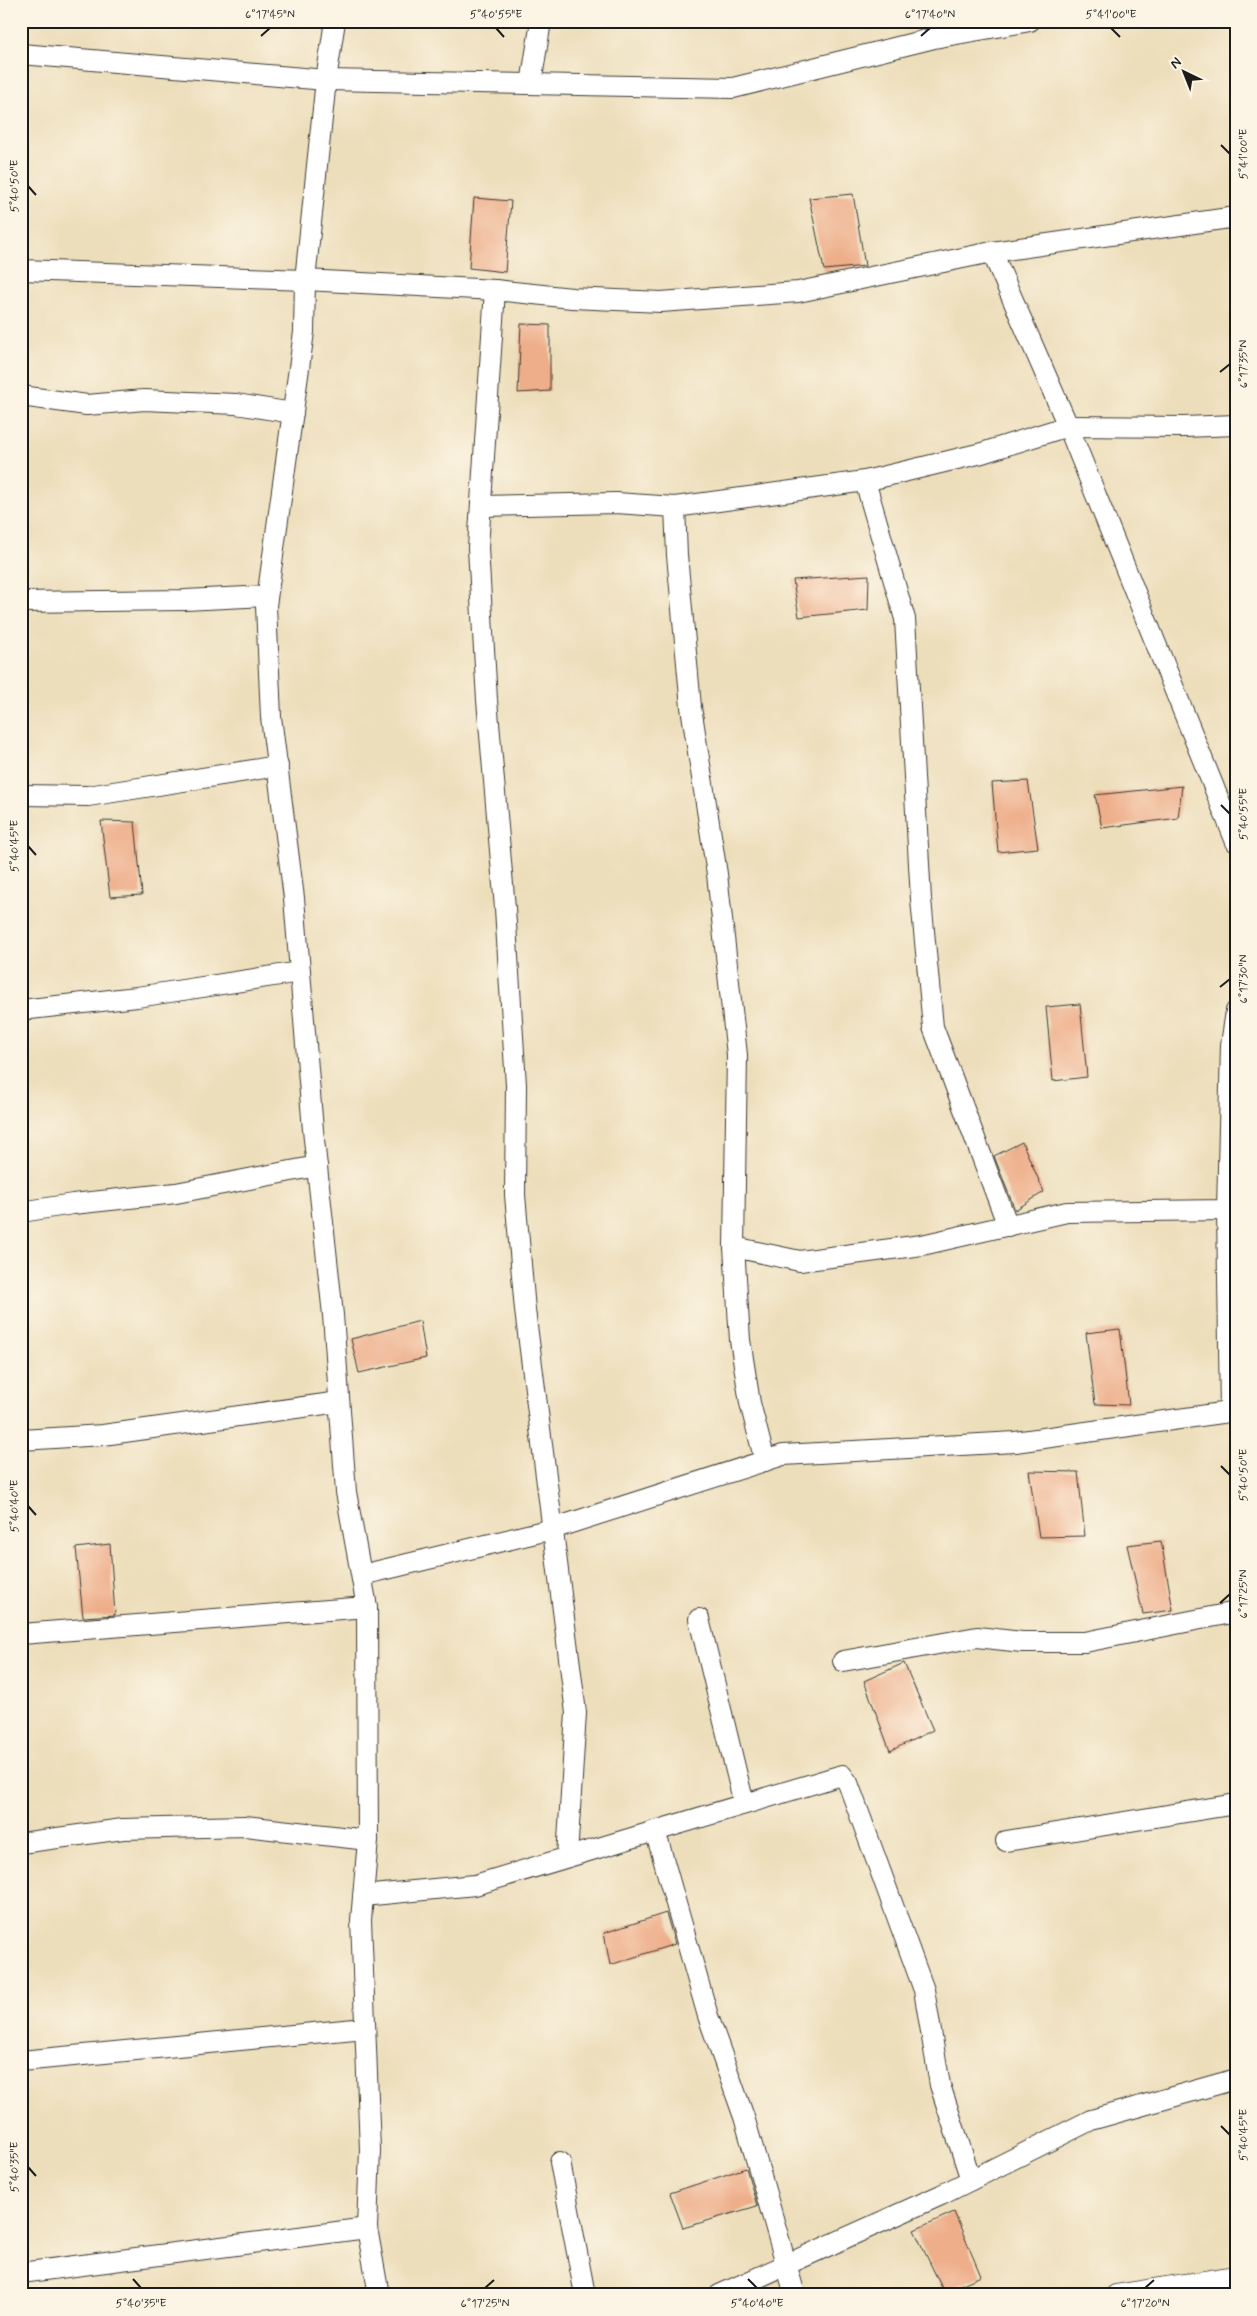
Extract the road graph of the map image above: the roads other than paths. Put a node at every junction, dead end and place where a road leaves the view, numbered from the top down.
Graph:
1 (335, 21) edge
2 (541, 21) edge
3 (1030, 21) edge
4 (21, 54) edge
5 (326, 80) junction
6 (531, 84) junction
7 (1236, 217) edge
8 (992, 252) junction
9 (21, 270) edge
10 (305, 280) junction
11 (495, 290) junction
12 (21, 396) edge
13 (293, 413) junction
14 (1236, 425) edge
15 (1068, 426) junction
16 (865, 481) junction
17 (481, 506) junction
18 (675, 507) junction
19 (267, 596) junction
20 (21, 602) edge
21 (278, 766) junction
22 (21, 795) edge
23 (1236, 842) edge
24 (300, 972) junction
25 (21, 1010) edge
26 (1236, 1011) edge
27 (317, 1166) junction
28 (1227, 1210) junction
29 (21, 1212) edge
30 (1008, 1226) junction
31 (734, 1247) junction
32 (339, 1402) junction
33 (1233, 1411) edge
34 (21, 1440) edge
35 (765, 1461) junction
36 (552, 1529) junction
37 (362, 1575) junction
38 (367, 1607) junction
39 (1236, 1612) edge
40 (699, 1619) dead end
41 (21, 1634) edge
42 (843, 1661) dead end
43 (744, 1804) junction
44 (1236, 1804) edge
45 (654, 1831) junction
46 (368, 1840) junction
47 (1006, 1841) dead end
48 (21, 1843) edge
49 (567, 1857) junction
50 (363, 1896) junction
51 (365, 2028) junction
52 (21, 2061) edge
53 (1236, 2079) edge
54 (560, 2162) dead end
55 (971, 2180) junction
56 (367, 2228) junction
57 (785, 2265) junction
58 (21, 2273) edge
59 (1236, 2276) edge
60 (378, 2295) edge
61 (585, 2295) edge
62 (718, 2295) edge
63 (795, 2295) edge
64 (1116, 2295) edge

1 - 5 street
2 - 6 street
3 - 6 street
4 - 5 street
5 - 6 street
5 - 10 street
7 - 8 street
8 - 11 street
8 - 15 street
9 - 10 street
10 - 11 street
10 - 13 street
11 - 17 street
12 - 13 street
13 - 19 street
14 - 15 street
15 - 16 street
15 - 23 street
16 - 18 street
16 - 30 street
17 - 18 street
17 - 36 street
18 - 31 street
19 - 20 street
19 - 21 street
21 - 22 street
21 - 24 street
24 - 25 street
24 - 27 street
26 - 28 street
27 - 29 street
27 - 32 street
28 - 30 street
28 - 33 street
30 - 31 street
31 - 35 street
32 - 34 street
32 - 37 street
33 - 35 street
35 - 36 street
36 - 37 street
36 - 49 street
37 - 38 street
38 - 41 street
38 - 46 street
39 - 42 street
40 - 43 street
43 - 45 street
43 - 55 street
44 - 47 street
45 - 49 street
45 - 57 street
46 - 48 street
46 - 50 street
49 - 50 street
50 - 51 street
51 - 52 street
51 - 56 street
53 - 55 street
54 - 61 street
55 - 57 street
56 - 58 street
56 - 60 street
57 - 62 street
57 - 63 street
59 - 64 street

